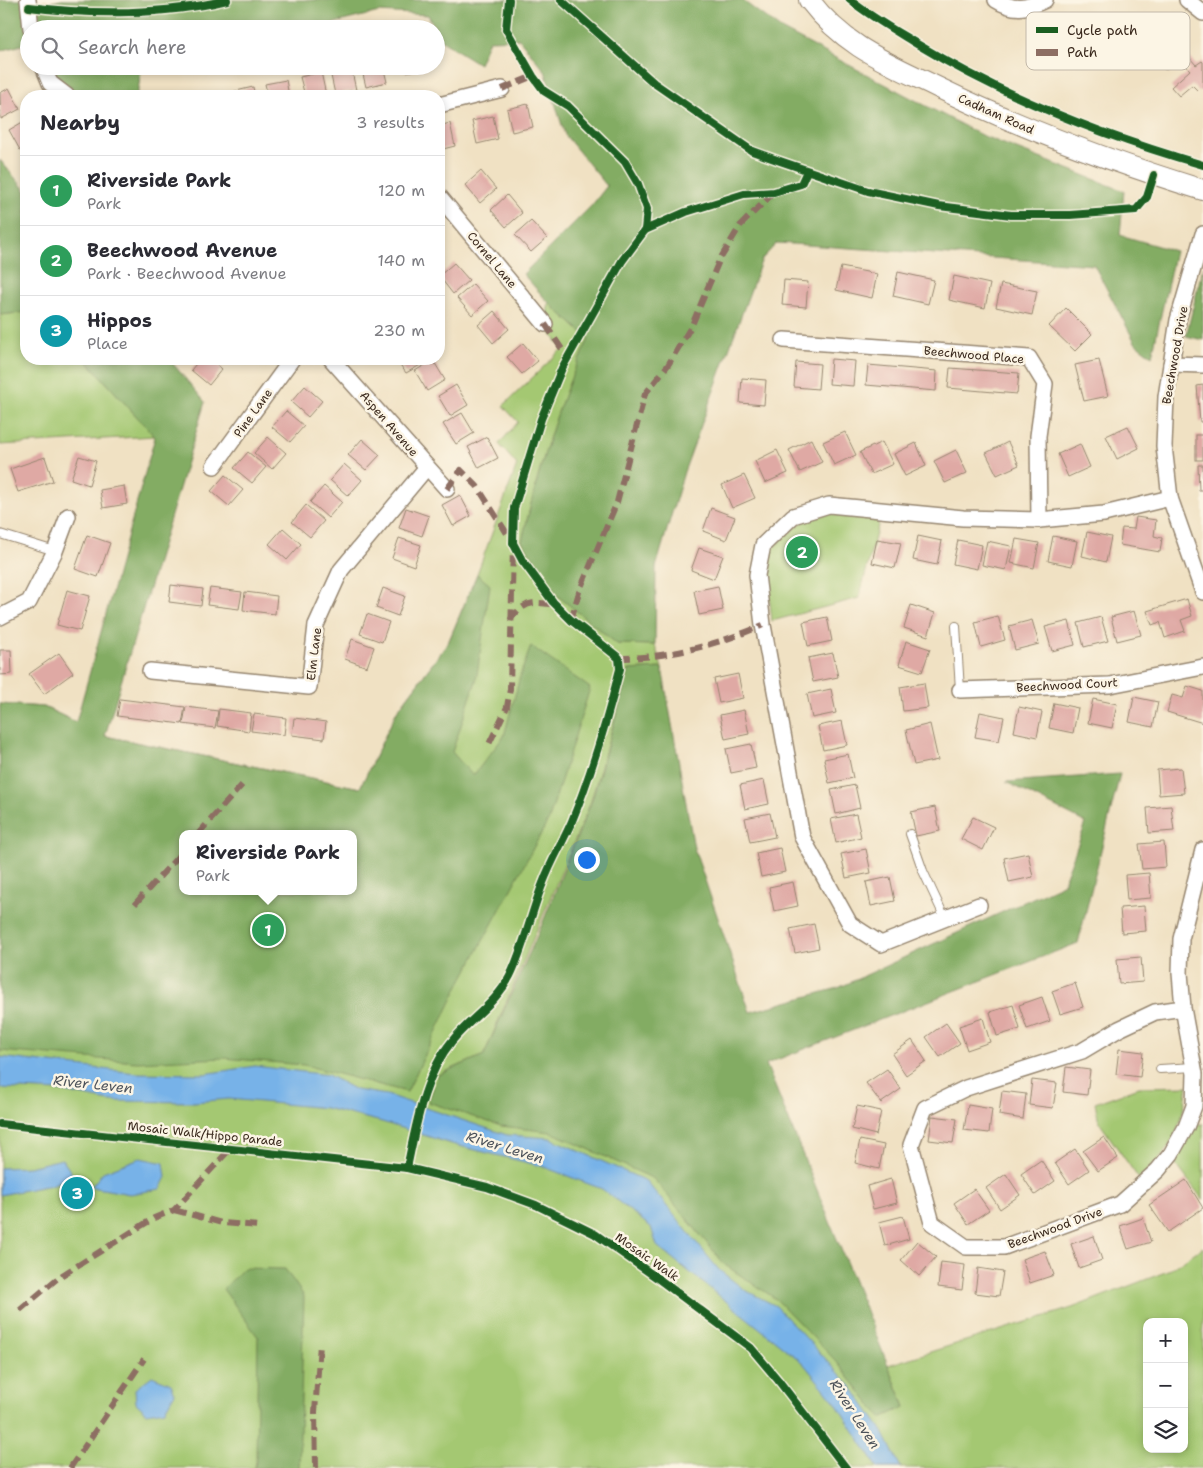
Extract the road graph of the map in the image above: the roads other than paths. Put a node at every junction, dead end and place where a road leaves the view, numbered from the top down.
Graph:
1 (28, 0) edge
2 (809, 0) edge
3 (996, 0) edge
4 (1045, 0) edge
5 (1187, 0) edge
6 (1203, 13) edge
7 (30, 20) edge
8 (47, 75) edge
9 (502, 89) dead end
10 (60, 90) edge
11 (445, 103) edge
12 (1203, 190) edge
13 (445, 203) edge
14 (1203, 234) edge
15 (545, 324) dead end
16 (784, 340) dead end
17 (1172, 364) junction
18 (288, 365) edge
19 (336, 365) edge
20 (1203, 365) edge
21 (214, 466) dead end
22 (426, 467) junction
23 (447, 489) dead end
24 (1170, 498) junction
25 (68, 516) dead end
26 (1040, 520) junction
27 (0, 534) edge
28 (55, 551) junction
29 (1203, 592) edge
30 (0, 618) edge
31 (956, 626) dead end
32 (1203, 667) edge
33 (150, 671) dead end
34 (960, 690) joint
35 (910, 834) dead end
36 (1203, 850) edge
37 (979, 905) dead end
38 (945, 918) junction
39 (1183, 1008) junction
40 (1194, 1067) junction
41 (1160, 1068) dead end

1 - 7 street
2 - 12 street, Cadham Road
3 - 4 street
5 - 6 street
8 - 10 street
9 - 11 street
13 - 15 street, Cornel Lane
14 - 17 street, Beechwood Drive
16 - 26 street, Beechwood Place
17 - 20 street
17 - 24 street, Beechwood Drive
18 - 21 street, Pine Lane
19 - 22 street, Aspen Avenue
22 - 23 street, Aspen Avenue
22 - 33 street, Elm Lane
24 - 26 street
24 - 29 street, Beechwood Drive
25 - 28 street
26 - 38 street
27 - 28 lane
28 - 30 street
31 - 34 lane
32 - 34 street, Beechwood Court
35 - 38 lane
36 - 39 street, Beechwood Drive
37 - 38 street
39 - 40 street, Beechwood Drive
39 - 40 street, Beechwood Drive
40 - 41 lane

